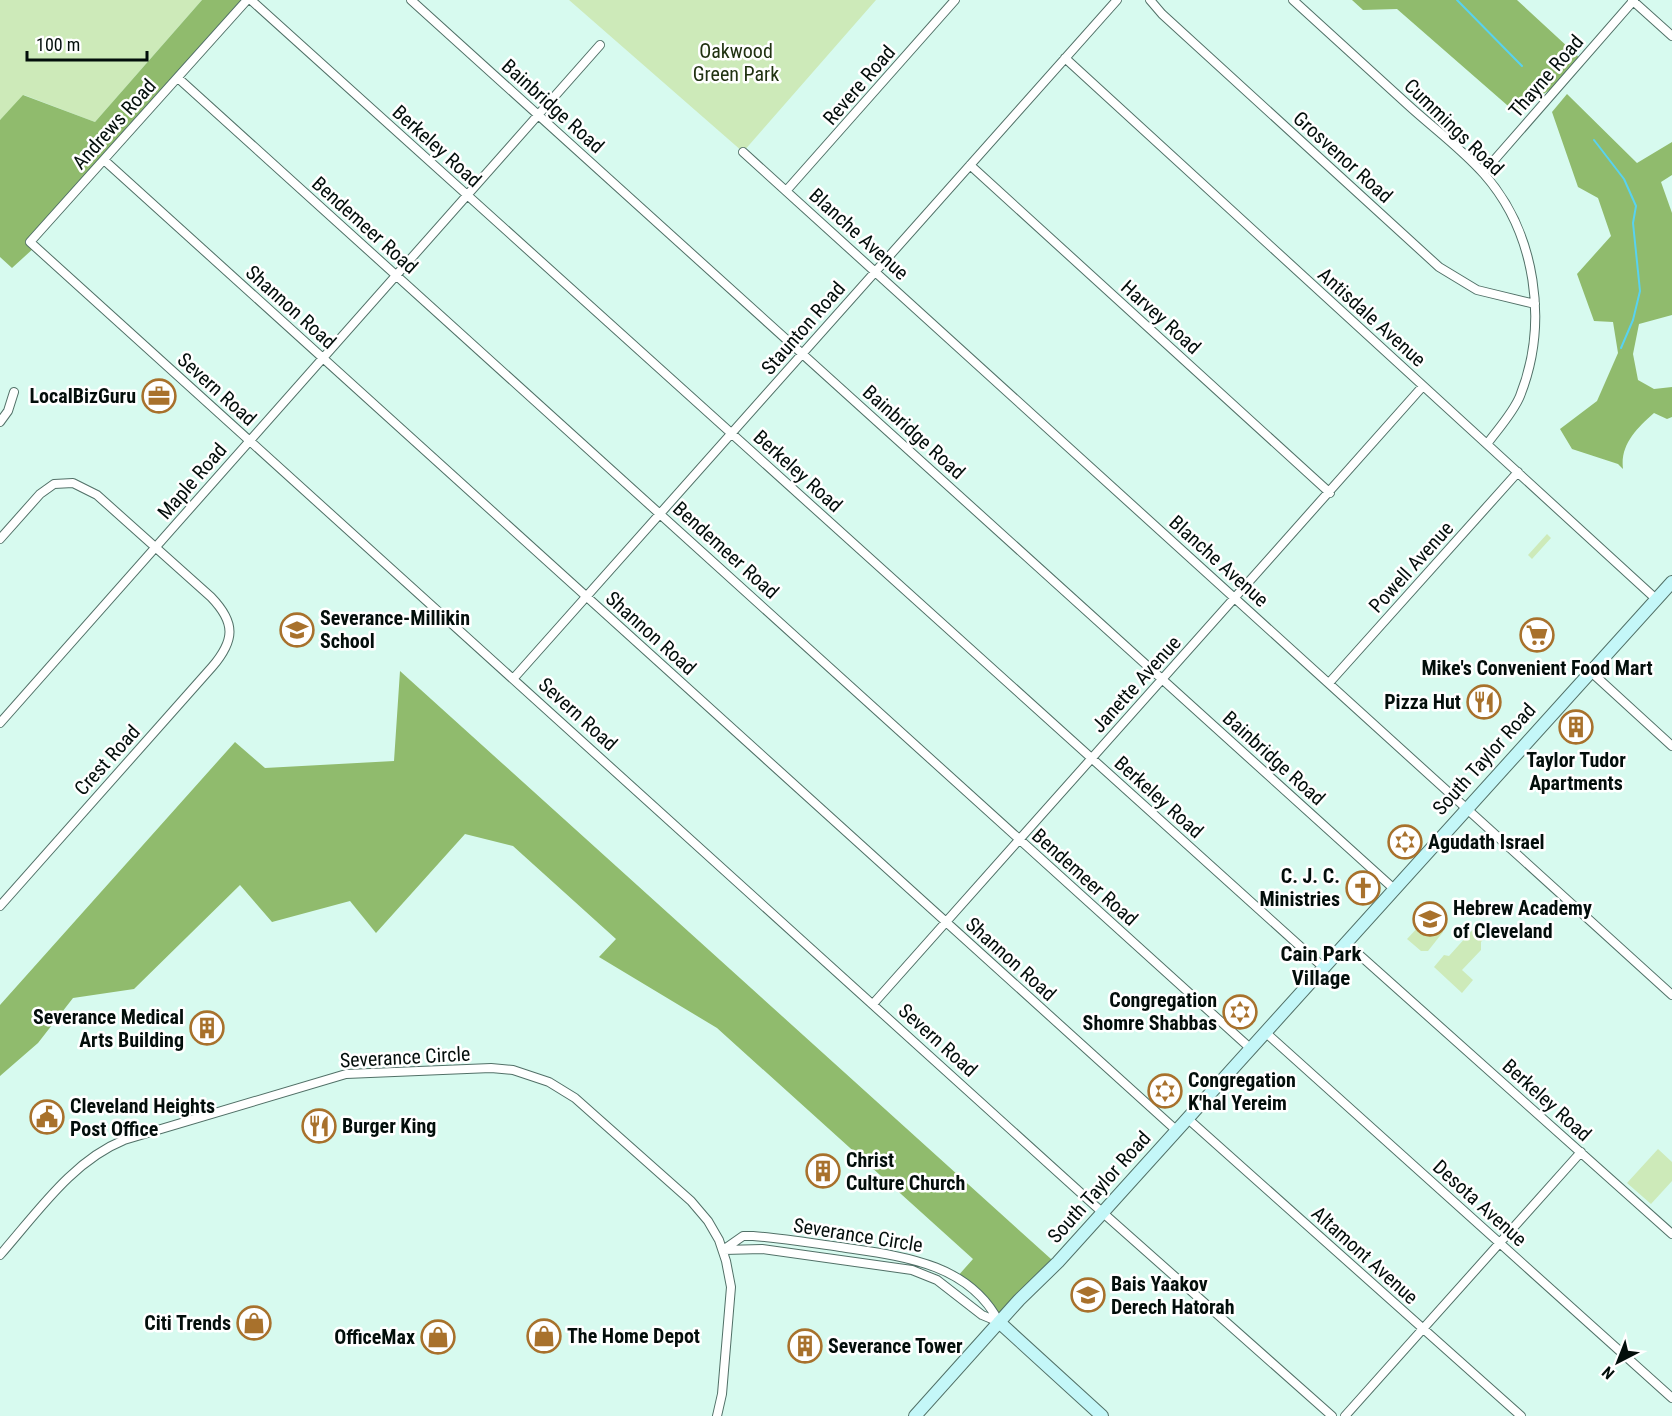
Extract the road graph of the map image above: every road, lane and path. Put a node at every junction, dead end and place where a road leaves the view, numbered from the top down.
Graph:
1 (249, 0) edge
2 (411, 0) edge
3 (956, 0) edge
4 (1117, 0) edge
5 (1150, 0) edge
6 (1293, 0) edge
7 (1633, 0) edge
8 (1672, 36) edge
9 (600, 45) dead end
10 (1065, 58) junction
11 (178, 78) junction
12 (539, 115) junction
13 (743, 152) dead end
14 (104, 160) junction
15 (970, 165) junction
16 (1483, 173) junction
17 (786, 191) junction
18 (468, 196) junction
19 (30, 242) joint
20 (876, 271) junction
21 (396, 276) junction
22 (1535, 304) junction
23 (803, 354) junction
24 (323, 358) junction
25 (1423, 386) junction
26 (14, 392) dead end
27 (0, 422) edge
28 (732, 433) junction
29 (250, 440) junction
30 (1487, 444) junction
31 (1518, 472) junction
32 (1330, 493) junction
33 (660, 513) junction
34 (0, 538) edge
35 (155, 548) junction
36 (1672, 582) edge
37 (586, 597) junction
38 (1235, 598) junction
39 (1656, 599) junction
40 (1590, 671) junction
41 (513, 679) junction
42 (1163, 680) junction
43 (1329, 683) junction
44 (0, 723) edge
45 (1672, 746) edge
46 (1092, 759) junction
47 (1466, 808) junction
48 (1019, 839) junction
49 (1393, 888) junction
50 (0, 906) edge
51 (946, 922) junction
52 (1345, 942) junction
53 (1323, 967) junction
54 (1672, 995) edge
55 (873, 1004) junction
56 (1265, 1032) junction
57 (1250, 1048) junction
58 (1188, 1118) junction
59 (1176, 1130) junction
60 (1581, 1152) junction
61 (1103, 1211) junction
62 (1672, 1234) edge
63 (1499, 1243) junction
64 (723, 1250) junction
65 (0, 1254) edge
66 (999, 1322) junction
67 (1424, 1329) junction
68 (1672, 1398) edge
69 (717, 1416) edge
70 (915, 1416) edge
71 (1102, 1416) edge
72 (1332, 1416) edge
73 (1345, 1416) edge
74 (1521, 1416) edge

1 - 11 street, Andrews Road
1 - 18 street, Berkeley Road
2 - 12 street, Bainbridge Road
3 - 17 street, Revere Road
4 - 10 street, Staunton Road
5 - 22 street, Grosvenor Road
6 - 16 street, Cummings Road
7 - 8 street
7 - 16 street, Thayne Road
9 - 12 street, Maple Road
10 - 15 street, Staunton Road
10 - 25 street, Antisdale Avenue
11 - 14 street, Andrews Road
11 - 21 street, Bendemeer Road
12 - 18 street, Maple Road
12 - 23 street, Bainbridge Road
13 - 17 street, Blanche Avenue
14 - 19 street, Andrews Road
14 - 24 street, Shannon Road
15 - 20 street, Staunton Road
15 - 32 street, Harvey Road
16 - 22 street, Cummings Road
17 - 20 street, Blanche Avenue
18 - 21 street, Maple Road
18 - 28 street, Berkeley Road
19 - 29 street, Severn Road
20 - 23 street, Staunton Road
20 - 38 street, Blanche Avenue
21 - 24 street, Maple Road
21 - 33 street, Bendemeer Road
22 - 30 street, Cummings Road
23 - 28 street, Staunton Road
23 - 42 street, Bainbridge Road
24 - 29 street, Maple Road
24 - 37 street, Shannon Road
25 - 30 street, Antisdale Avenue
25 - 32 street, Janette Avenue
26 - 27 street
28 - 33 street, Staunton Road
28 - 46 street, Berkeley Road
29 - 35 street, Maple Road
29 - 41 street, Severn Road
30 - 31 street, Antisdale Avenue
31 - 39 street, Antisdale Avenue
31 - 43 street, Powell Avenue
32 - 38 street, Janette Avenue
33 - 37 street, Staunton Road
33 - 48 street, Bendemeer Road
34 - 35 street
35 - 44 street, Maple Road
35 - 50 street, Crest Road
36 - 39 main road, South Taylor Road
37 - 41 street, Staunton Road
37 - 51 street, Shannon Road
38 - 42 street, Janette Avenue
38 - 43 street, Blanche Avenue
39 - 40 main road, South Taylor Road
40 - 45 street
40 - 47 main road, South Taylor Road
41 - 55 street, Severn Road
42 - 46 street, Janette Avenue
42 - 49 street, Bainbridge Road
43 - 47 street, Blanche Avenue
46 - 48 street, Janette Avenue
46 - 53 street, Berkeley Road
47 - 49 main road, South Taylor Road
47 - 54 street, Blanche Avenue
48 - 51 street, Janette Avenue
48 - 57 street, Bendemeer Road
49 - 52 main road, South Taylor Road
51 - 55 street, Janette Avenue
51 - 59 street, Shannon Road
52 - 53 main road, South Taylor Road
52 - 60 street, Berkeley Road
53 - 56 main road, South Taylor Road
55 - 61 street, Severn Road
56 - 57 main road, South Taylor Road
56 - 63 street, Desota Avenue
57 - 58 main road, South Taylor Road
58 - 59 main road, South Taylor Road
58 - 67 street, Altamont Avenue
59 - 61 main road, South Taylor Road
60 - 62 street, Berkeley Road
60 - 63 street
61 - 66 main road, South Taylor Road
61 - 72 street, Severn Road
63 - 67 street
63 - 68 street, Desota Avenue
64 - 65 street, Severance Circle
64 - 66 street, Severance Circle
64 - 66 street, Severance Circle
64 - 69 street, Severance Circle
66 - 70 main road, South Taylor Road
66 - 71 main road
67 - 73 street
67 - 74 street, Altamont Avenue

